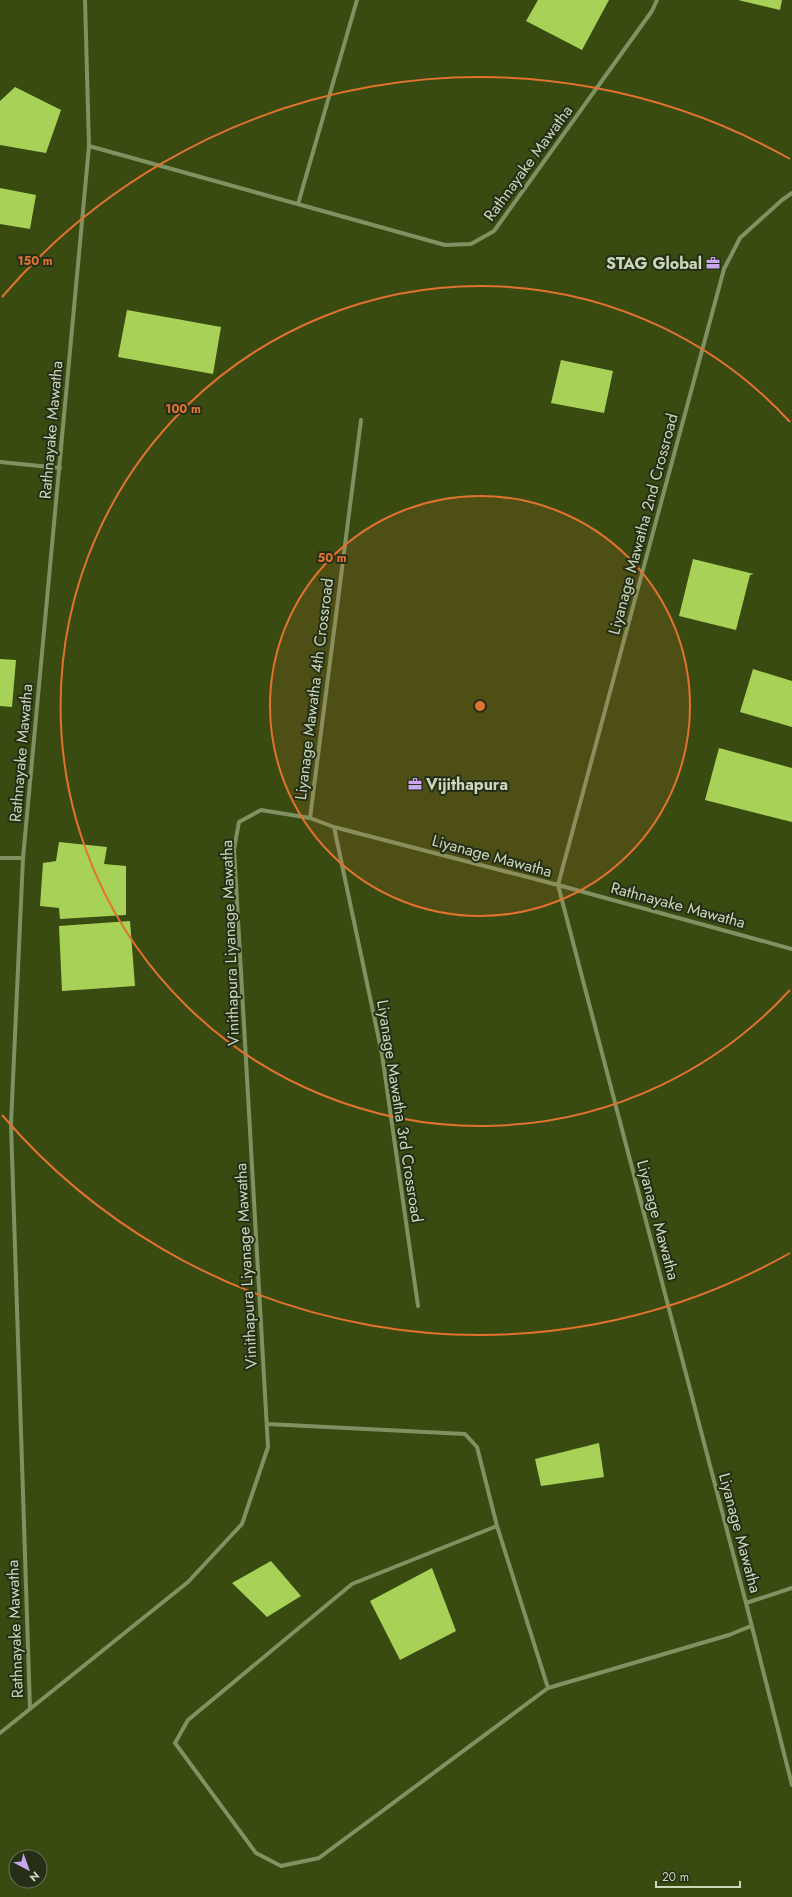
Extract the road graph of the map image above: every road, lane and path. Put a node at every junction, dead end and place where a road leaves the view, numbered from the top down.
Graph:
1 (85, 0) edge
2 (357, 0) edge
3 (656, 0) edge
4 (89, 146) junction
5 (792, 193) edge
6 (298, 204) junction
7 (361, 420) dead end
8 (0, 462) edge
9 (60, 468) junction
10 (310, 818) junction
11 (334, 827) junction
12 (0, 858) edge
13 (23, 858) junction
14 (558, 885) junction
15 (792, 949) edge
16 (418, 1306) dead end
17 (267, 1424) junction
18 (497, 1526) junction
19 (792, 1588) edge
20 (746, 1603) junction
21 (751, 1626) junction
22 (548, 1688) junction
23 (30, 1709) junction
24 (0, 1733) edge
25 (792, 1785) edge

1 - 4 street, Rathnayake Mawatha
2 - 6 street
3 - 6 street, Rathnayake Mawatha
4 - 6 street, Rathnayake Mawatha
4 - 9 street, Rathnayake Mawatha
5 - 14 street, Liyanage Mawatha 2nd Crossroad
7 - 10 street, Liyanage Mawatha 4th Crossroad
8 - 9 street
9 - 13 street, Rathnayake Mawatha
10 - 11 street, Vinithapura Liyanage Mawatha
10 - 17 street, Vinithapura Liyanage Mawatha
11 - 14 street, Liyanage Mawatha
11 - 16 street, Liyanage Mawatha 3rd Crossroad
12 - 13 street
13 - 23 street, Rathnayake Mawatha
14 - 15 street, Rathnayake Mawatha
14 - 20 street, Liyanage Mawatha
17 - 18 street
17 - 23 street, Vinithapura Liyanage Mawatha
18 - 22 street
18 - 22 street
19 - 20 street
20 - 21 street, Liyanage Mawatha
21 - 22 street
21 - 25 street, Liyanage Mawatha
23 - 24 street, Rathnayake Mawatha

